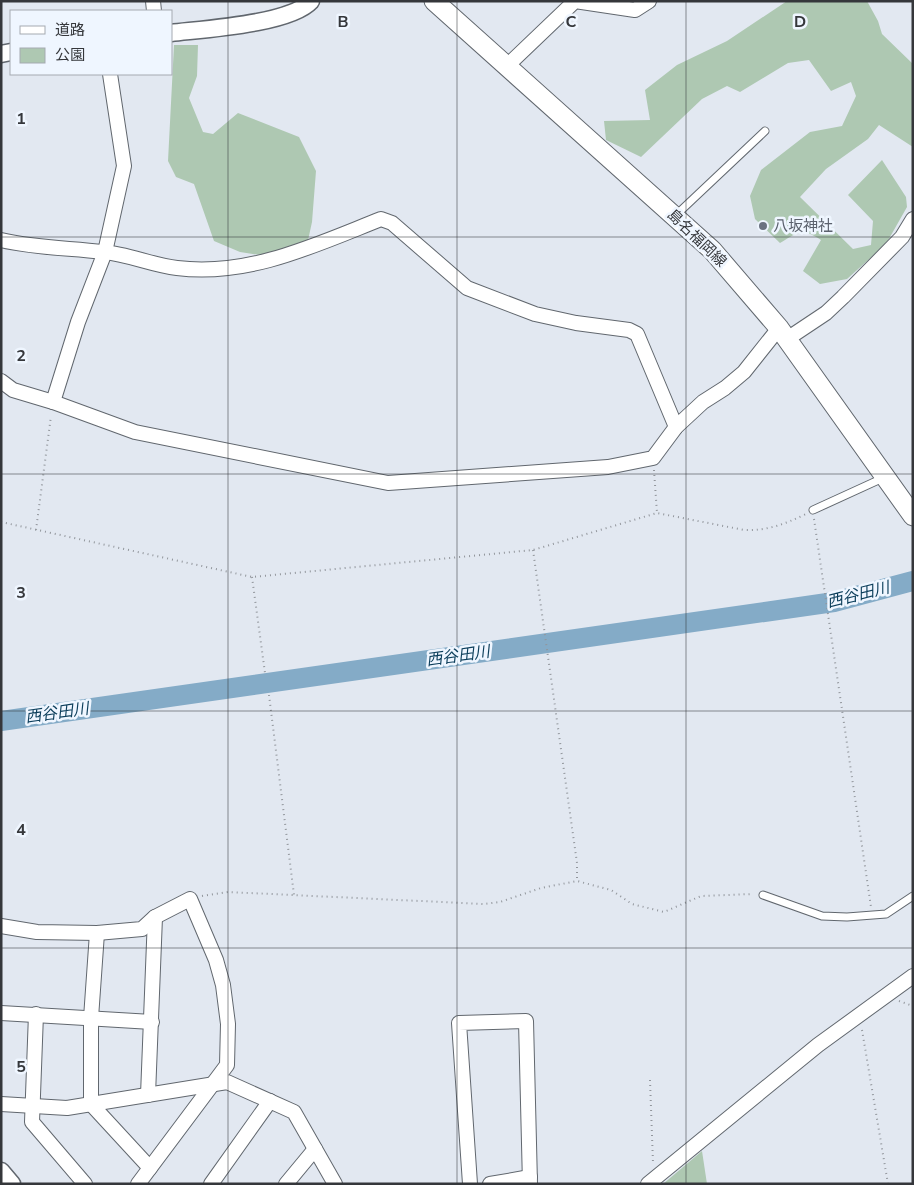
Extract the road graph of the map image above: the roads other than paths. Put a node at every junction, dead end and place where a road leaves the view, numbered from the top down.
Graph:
1 (311, 1) edge
2 (434, 1) edge
3 (649, 1) edge
4 (172, 33) edge
5 (508, 65) junction
6 (110, 75) edge
7 (765, 130) dead end
8 (675, 216) junction
9 (913, 219) edge
10 (1, 240) edge
11 (105, 252) junction
12 (783, 333) junction
13 (1, 381) edge
14 (53, 402) junction
15 (676, 427) junction
16 (884, 478) junction
17 (813, 510) road end
18 (913, 516) edge
19 (763, 895) road end
20 (913, 896) edge
21 (155, 916) junction
22 (1, 926) edge
23 (97, 933) junction
24 (913, 976) edge
25 (1, 1013) edge
26 (36, 1014) junction
27 (91, 1018) junction
28 (152, 1022) junction
29 (214, 1084) junction
30 (148, 1095) junction
31 (270, 1102) junction
32 (1, 1104) edge
33 (91, 1104) junction
34 (31, 1105) junction
35 (315, 1149) junction
36 (150, 1168) junction
37 (1, 1171) edge
38 (530, 1180) edge
39 (651, 1181) edge
40 (12, 1184) edge
41 (85, 1184) edge
42 (138, 1184) edge
43 (211, 1184) edge
44 (286, 1184) edge
45 (335, 1184) edge
46 (470, 1184) edge
47 (490, 1184) edge

1 - 4 street
2 - 5 main road, 島名福岡線
3 - 5 street
5 - 8 main road, 島名福岡線
6 - 11 street
7 - 8 lane
8 - 12 main road, 島名福岡線
9 - 12 street
10 - 11 street
11 - 14 street
11 - 15 street
12 - 15 street
12 - 16 main road, 島名福岡線
13 - 14 street
14 - 15 street
16 - 17 lane
16 - 18 main road, 島名福岡線
19 - 20 lane
21 - 23 street
21 - 28 street
21 - 29 street
22 - 23 street
23 - 27 street
24 - 39 street
25 - 26 street
26 - 27 street
26 - 34 street
27 - 28 street
27 - 33 street
28 - 30 street
29 - 30 street
29 - 31 street
29 - 36 street
30 - 33 street
31 - 35 street
31 - 43 street
32 - 34 street
33 - 34 street
33 - 36 street
34 - 41 street
35 - 44 street
35 - 45 street
36 - 42 street
37 - 40 street
38 - 46 street
38 - 47 street

